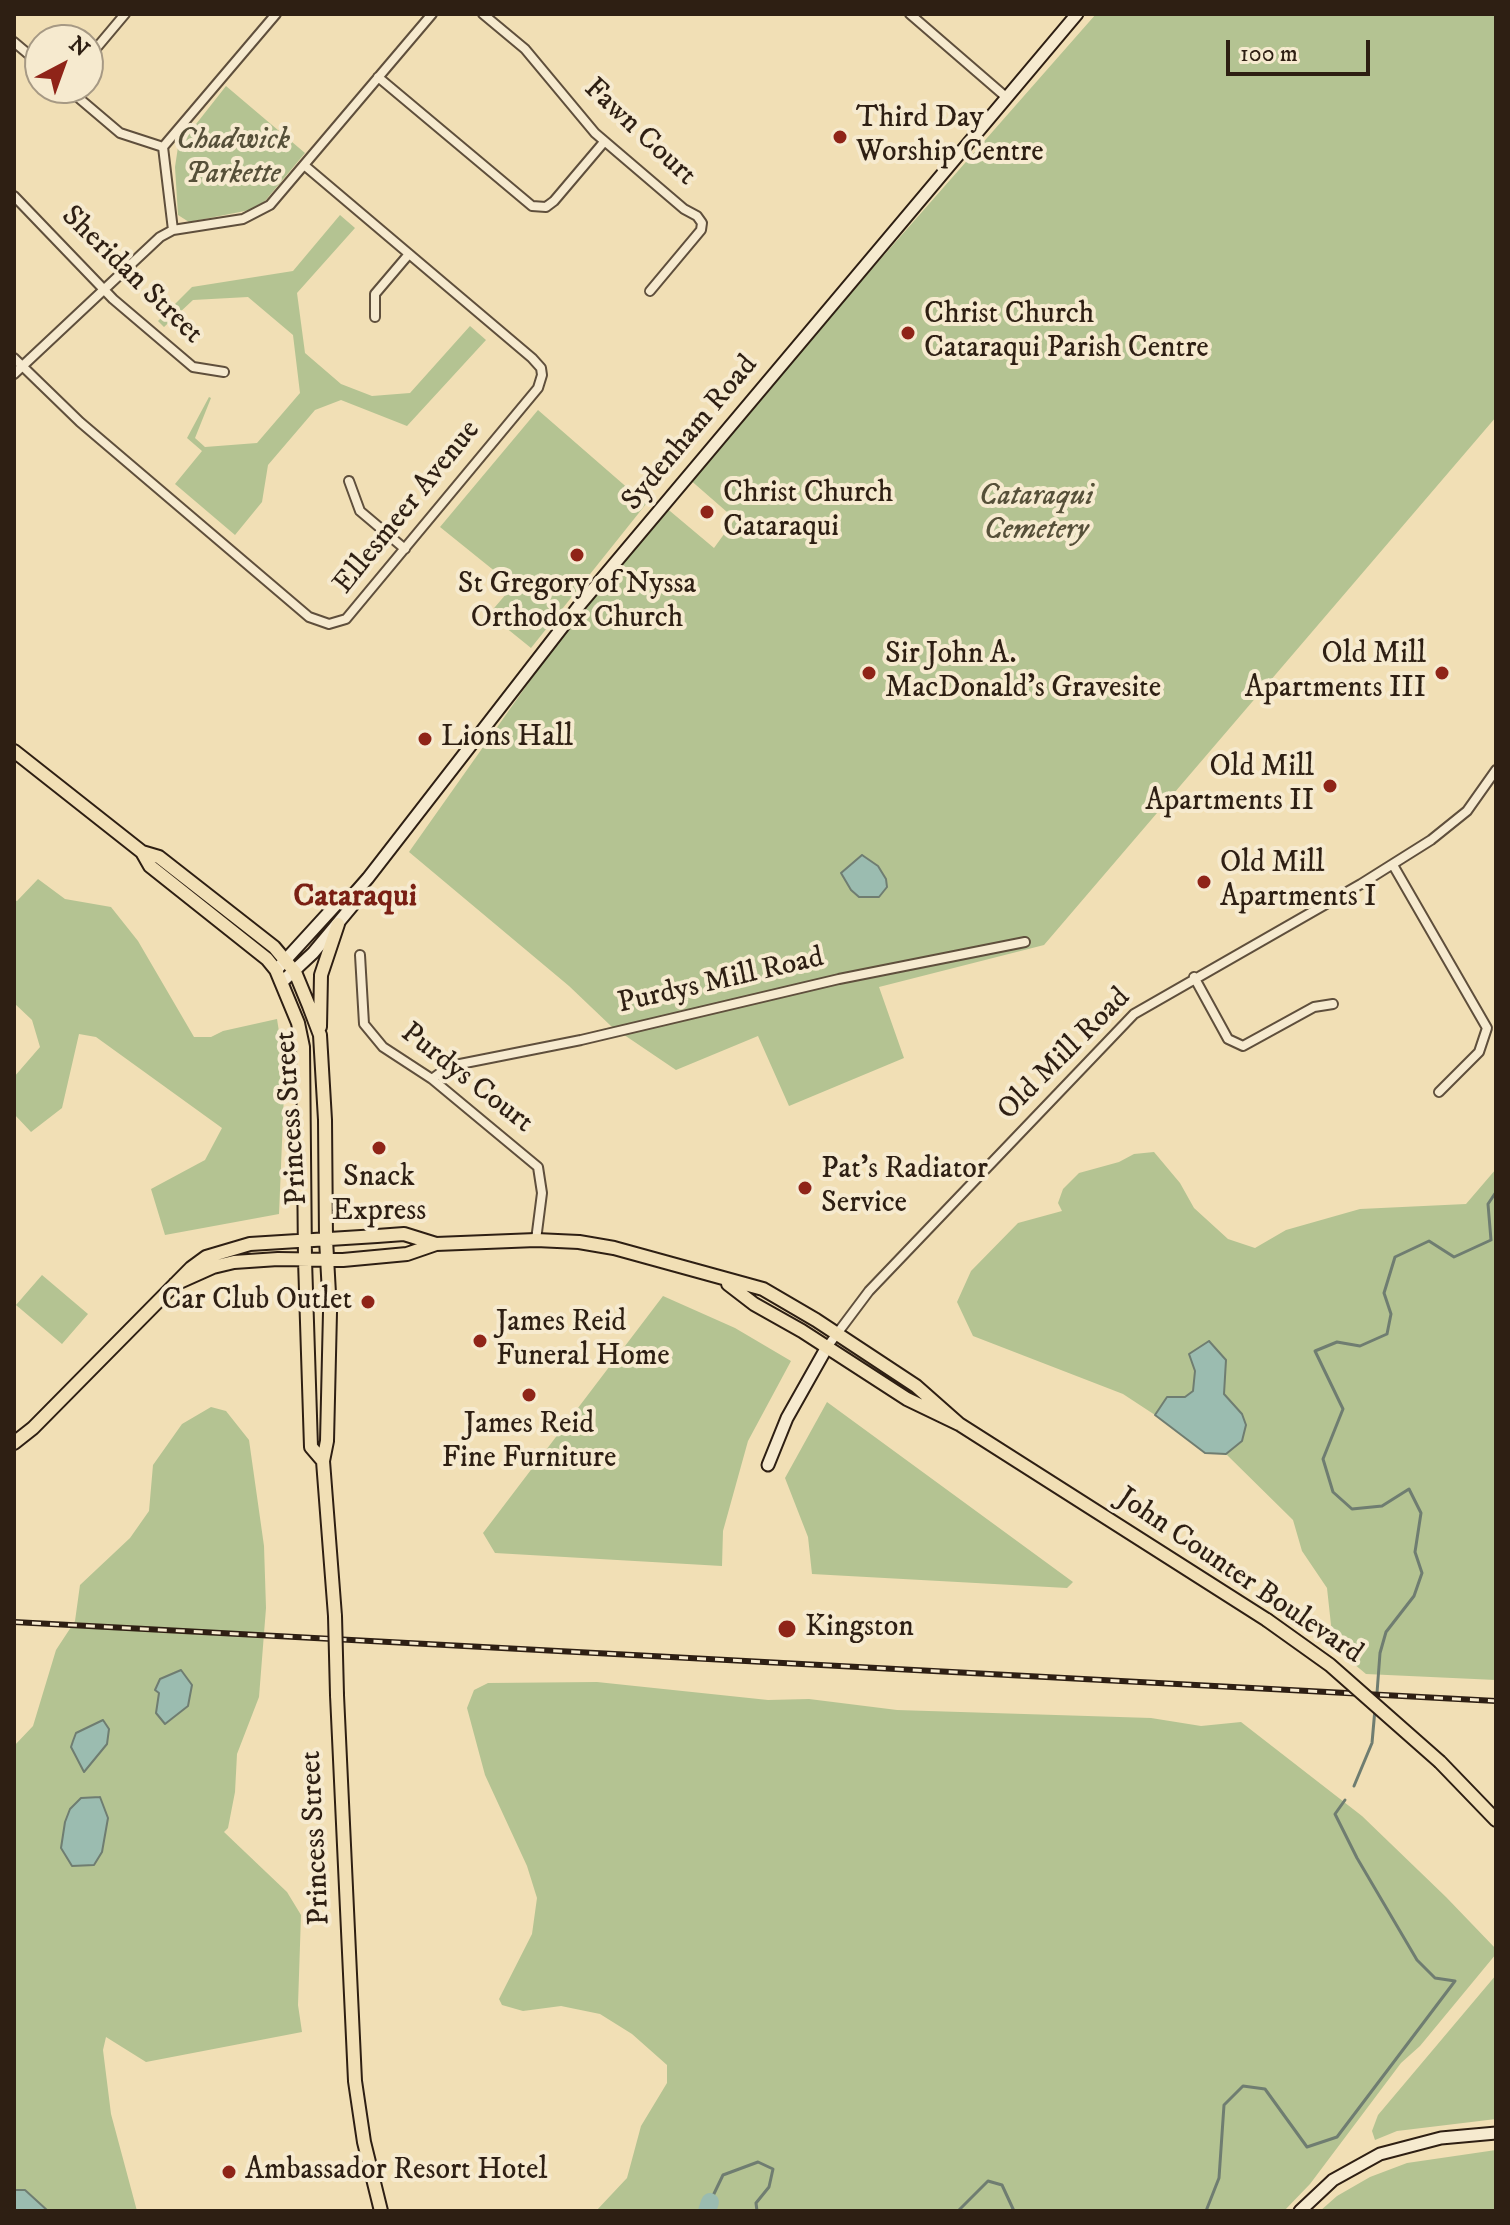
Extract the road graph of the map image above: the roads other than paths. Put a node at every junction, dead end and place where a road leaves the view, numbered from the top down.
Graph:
1 (125, 14) edge
2 (276, 14) edge
3 (432, 14) edge
4 (483, 14) edge
5 (910, 14) edge
6 (1077, 14) edge
7 (104, 39) edge
8 (378, 77) junction
9 (1006, 97) junction
10 (86, 104) edge
11 (604, 142) junction
12 (163, 147) junction
13 (304, 165) junction
14 (14, 196) edge
15 (173, 230) junction
16 (409, 254) junction
17 (104, 290) junction
18 (650, 291) dead end
19 (375, 317) dead end
20 (14, 358) edge
21 (22, 366) junction
22 (224, 372) dead end
23 (14, 374) edge
24 (349, 481) dead end
25 (405, 549) junction
26 (14, 751) edge
27 (1496, 770) edge
28 (142, 852) junction
29 (1393, 865) junction
30 (354, 894) junction
31 (338, 924) junction
32 (1025, 942) dead end
33 (360, 955) dead end
34 (286, 960) junction
35 (276, 970) junction
36 (295, 972) junction
37 (1194, 977) junction
38 (282, 982) junction
39 (1333, 1004) dead end
40 (320, 1035) junction
41 (432, 1079) junction
42 (1439, 1092) dead end
43 (326, 1239) junction
44 (305, 1240) junction
45 (536, 1240) junction
46 (436, 1244) junction
47 (305, 1260) junction
48 (327, 1260) junction
49 (722, 1279) junction
50 (175, 1284) junction
51 (837, 1333) junction
52 (827, 1347) junction
53 (959, 1424) junction
54 (14, 1443) edge
55 (323, 1461) junction
56 (768, 1465) dead end
57 (1496, 1823) edge
58 (1496, 2133) edge
59 (381, 2211) edge
60 (1300, 2211) edge

1 - 7 street
2 - 12 street
3 - 8 street
4 - 11 street, Fawn Court
5 - 9 street
6 - 9 main road, Sydenham Road
8 - 11 street
8 - 13 street
9 - 30 main road, Sydenham Road
10 - 12 street
11 - 18 street, Fawn Court
12 - 15 street
13 - 15 street
13 - 16 street, Ellesmeer Avenue
14 - 17 street, Sheridan Street
15 - 17 street
16 - 19 street
16 - 25 street, Ellesmeer Avenue
17 - 21 street
17 - 22 street, Sheridan Street
20 - 21 street, Ellesmeer Avenue
21 - 23 street
21 - 25 street, Ellesmeer Avenue
24 - 25 street
26 - 28 main road, Princess Street
27 - 29 street, Old Mill Road
28 - 34 main road, Princess Street
28 - 35 main road, Princess Street
29 - 37 street, Old Mill Road
29 - 42 street
30 - 31 main road, Sydenham Road
30 - 34 main road, Sydenham Road
31 - 36 main road, Sydenham Road
31 - 40 main road
32 - 41 street, Purdys Mill Road
33 - 41 street, Purdys Court
34 - 35 main road, Sydenham Road
34 - 36 main road, Princess Street
35 - 38 main road, Princess Street
36 - 38 main road, Sydenham Road
36 - 40 main road, Princess Street
37 - 39 street
37 - 51 street, Old Mill Road
38 - 44 main road, Princess Street
40 - 43 main road, Princess Street
41 - 45 street, Purdys Court
43 - 44 main road, John Counter Boulevard
43 - 46 main road, John Counter Boulevard
43 - 48 main road, Princess Street
44 - 47 main road, Princess Street
44 - 50 main road, John Counter Boulevard
45 - 46 main road, John Counter Boulevard
45 - 49 main road, John Counter Boulevard
46 - 48 main road, John Counter Boulevard
47 - 48 main road, John Counter Boulevard
47 - 50 main road, John Counter Boulevard
47 - 55 main road, Princess Street
48 - 55 main road, Princess Street
49 - 51 main road, John Counter Boulevard
49 - 52 main road, John Counter Boulevard
50 - 54 main road, John Counter Boulevard
51 - 52 street, Old Mill Road
51 - 53 main road, John Counter Boulevard
52 - 53 main road, John Counter Boulevard
52 - 56 main road
53 - 57 main road, John Counter Boulevard, bridge
55 - 59 main road, Princess Street, bridge
58 - 60 main road

